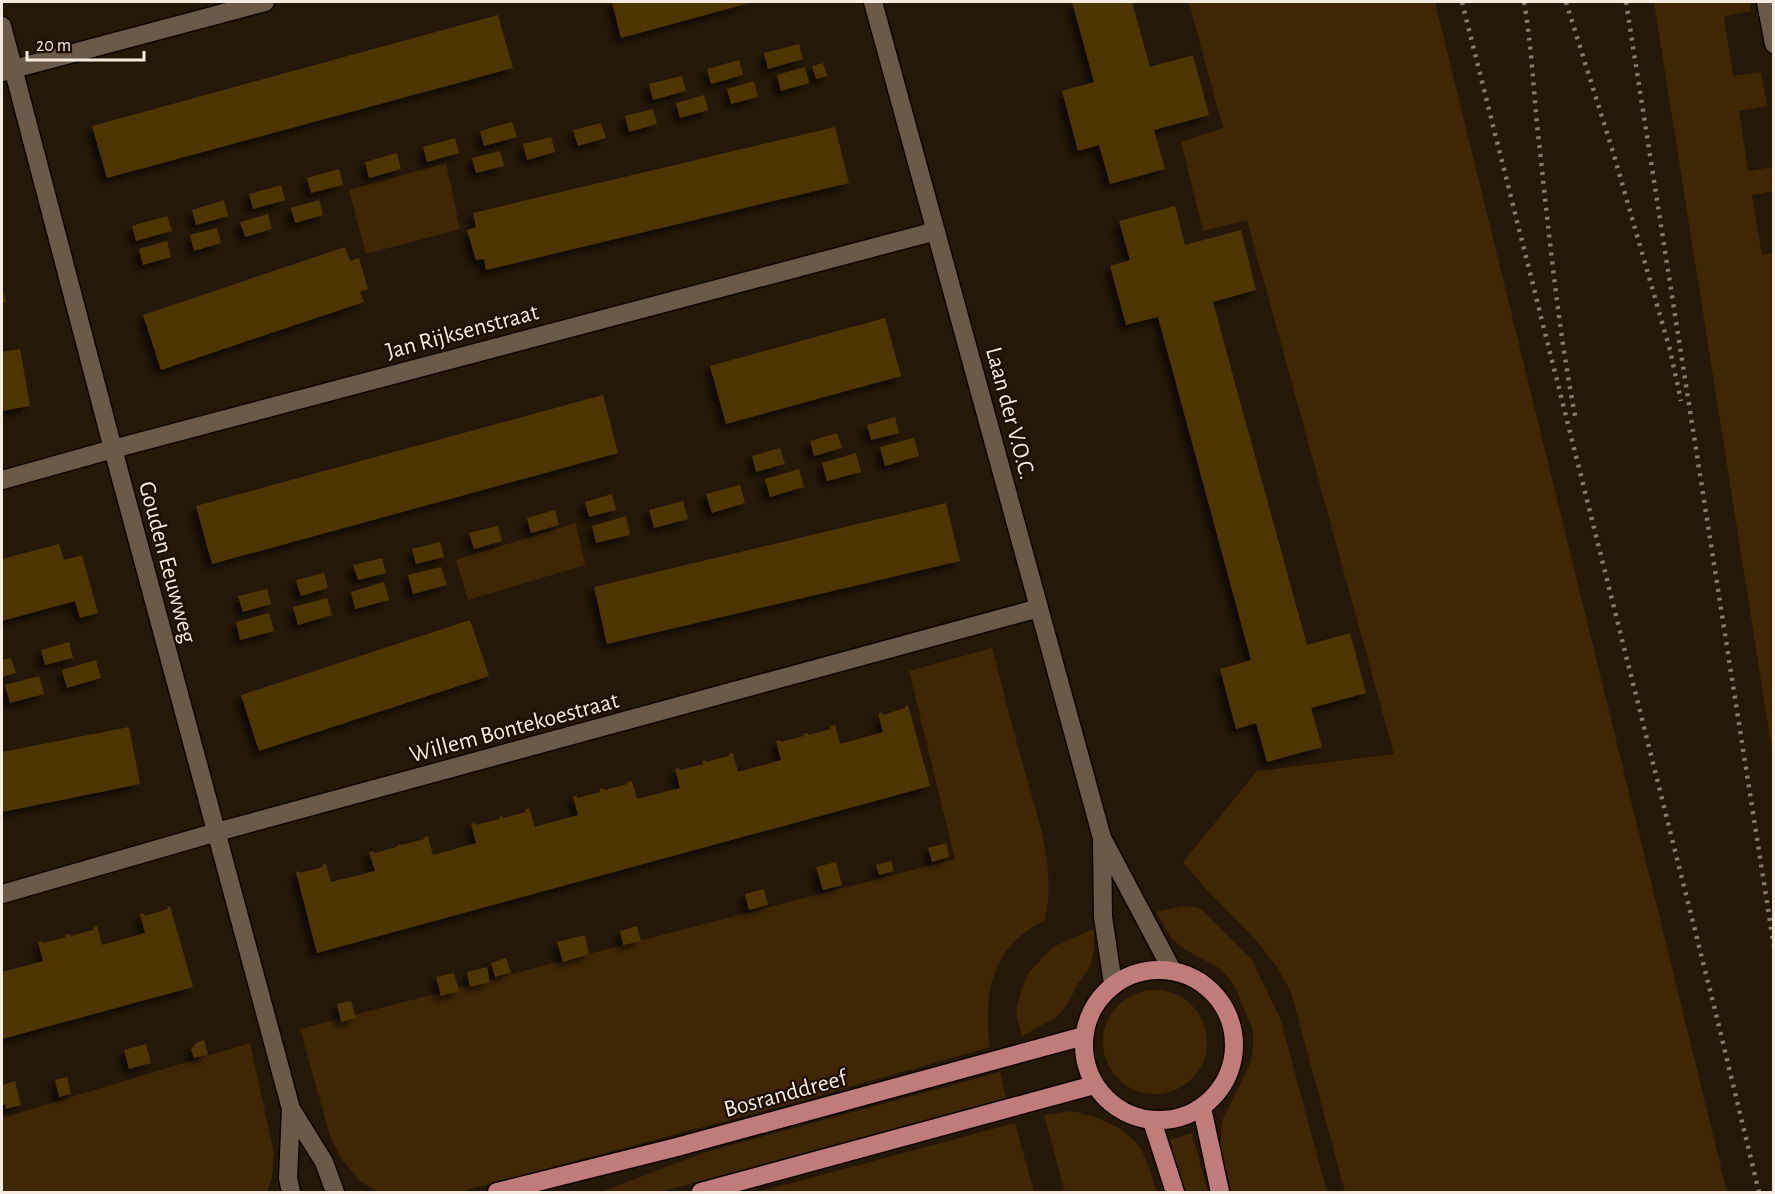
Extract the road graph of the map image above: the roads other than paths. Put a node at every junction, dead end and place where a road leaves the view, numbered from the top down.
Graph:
1 (265, 2) edge
2 (873, 2) edge
3 (1766, 2) edge
4 (2, 26) edge
5 (1773, 44) edge
6 (8, 70) edge
7 (936, 231) junction
8 (113, 449) junction
9 (2, 480) edge
10 (1039, 608) junction
11 (217, 832) junction
12 (1102, 838) junction
13 (2, 894) edge
14 (1172, 970) junction
15 (1113, 984) junction
16 (1084, 1036) junction
17 (1094, 1085) junction
18 (1202, 1108) junction
19 (291, 1109) junction
20 (1152, 1121) junction
21 (291, 1192) edge
22 (335, 1192) edge
23 (497, 1192) edge
24 (701, 1192) edge
25 (1175, 1192) edge
26 (1220, 1192) edge

1 - 6 street
2 - 7 street, Laan der V.O.C.
3 - 5 street
4 - 6 street, Gouden Eeuwweg
6 - 8 street, Gouden Eeuwweg
7 - 8 street, Jan Rijksenstraat
7 - 10 street, Laan der V.O.C.
8 - 9 street, Jan Rijksenstraat
8 - 11 street, Gouden Eeuwweg
10 - 11 street, Willem Bontekoestraat
10 - 12 street, Laan der V.O.C.
11 - 13 street, Willem Bontekoestraat
11 - 19 street, Gouden Eeuwweg
12 - 14 street, Laan der V.O.C.
12 - 15 street, Laan der V.O.C.
14 - 15 main road
14 - 18 main road
15 - 16 main road
16 - 17 main road
16 - 23 main road, Bosranddreef
17 - 20 main road
17 - 24 main road
18 - 20 main road
18 - 26 main road
19 - 21 street, Gouden Eeuwweg
19 - 22 street, Gouden Eeuwweg
20 - 25 main road

